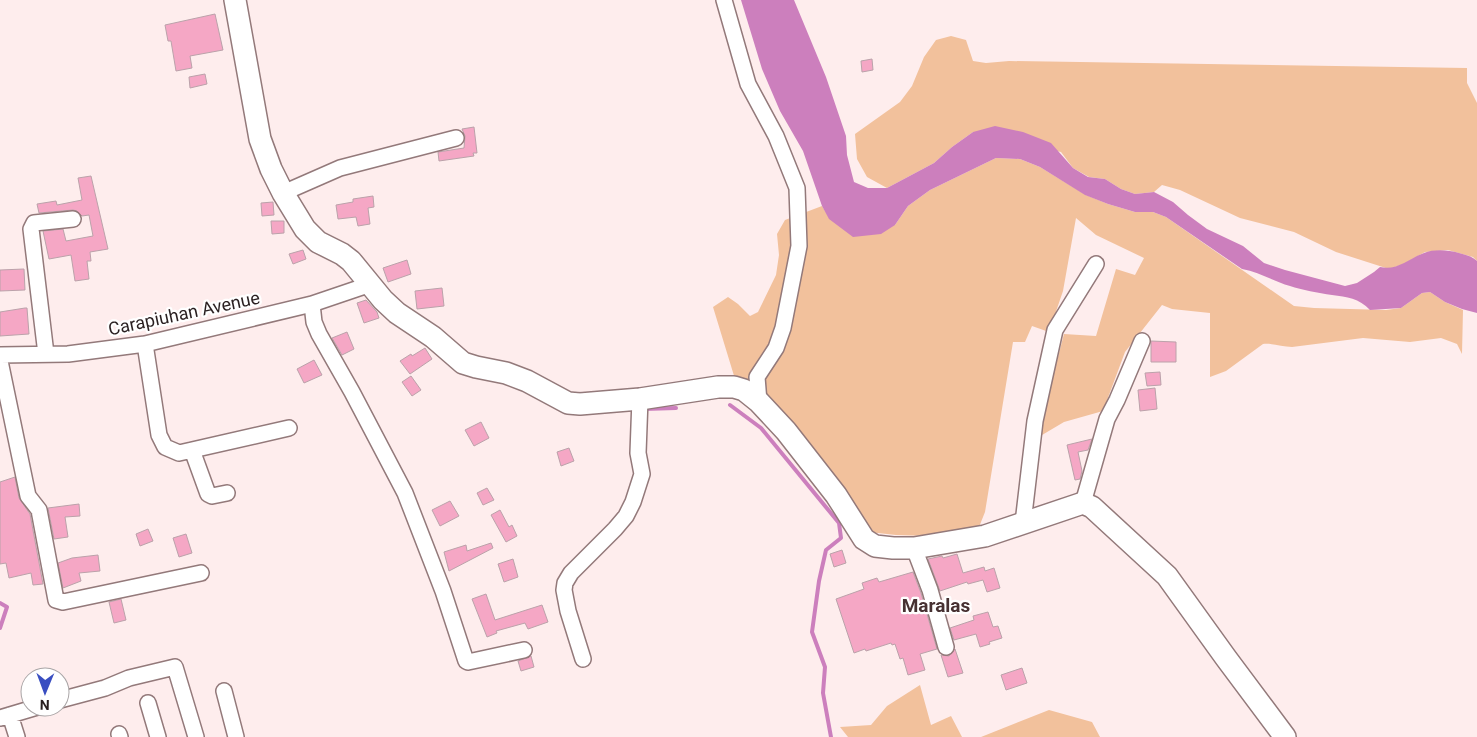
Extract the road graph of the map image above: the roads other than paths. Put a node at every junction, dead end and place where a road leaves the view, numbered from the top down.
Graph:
1 (235, 0) edge
2 (724, 0) edge
3 (456, 138) dead end
4 (283, 193) junction
5 (73, 219) dead end
6 (1096, 264) dead end
7 (372, 284) junction
8 (312, 304) junction
9 (1142, 341) dead end
10 (145, 344) junction
11 (46, 354) junction
12 (0, 355) edge
13 (0, 360) edge
14 (640, 399) junction
15 (759, 402) junction
16 (289, 428) dead end
17 (192, 450) junction
18 (227, 494) dead end
19 (1083, 503) junction
20 (1023, 523) junction
21 (914, 548) junction
22 (201, 573) dead end
23 (946, 647) dead end
24 (524, 650) dead end
25 (583, 659) dead end
26 (224, 691) dead end
27 (70, 697) edge
28 (148, 703) dead end
29 (20, 712) edge
30 (5, 716) edge
31 (17, 737) edge
32 (158, 737) edge
33 (196, 737) edge
34 (236, 737) edge
35 (1285, 737) edge

1 - 4 street
2 - 15 street
3 - 4 street
4 - 7 street
5 - 11 street
6 - 20 street
7 - 8 street, Carapiuhan Avenue
7 - 14 street
8 - 10 street, Carapiuhan Avenue
8 - 24 street
9 - 19 street
10 - 11 street, Carapiuhan Avenue
10 - 17 street
11 - 12 street, Carapiuhan Avenue
13 - 22 street
14 - 15 street
14 - 25 street
15 - 21 street
16 - 17 street
17 - 18 street
19 - 20 street
19 - 35 street
20 - 21 street
21 - 23 street
26 - 34 street
27 - 33 street
28 - 32 street
29 - 30 street
30 - 31 street

